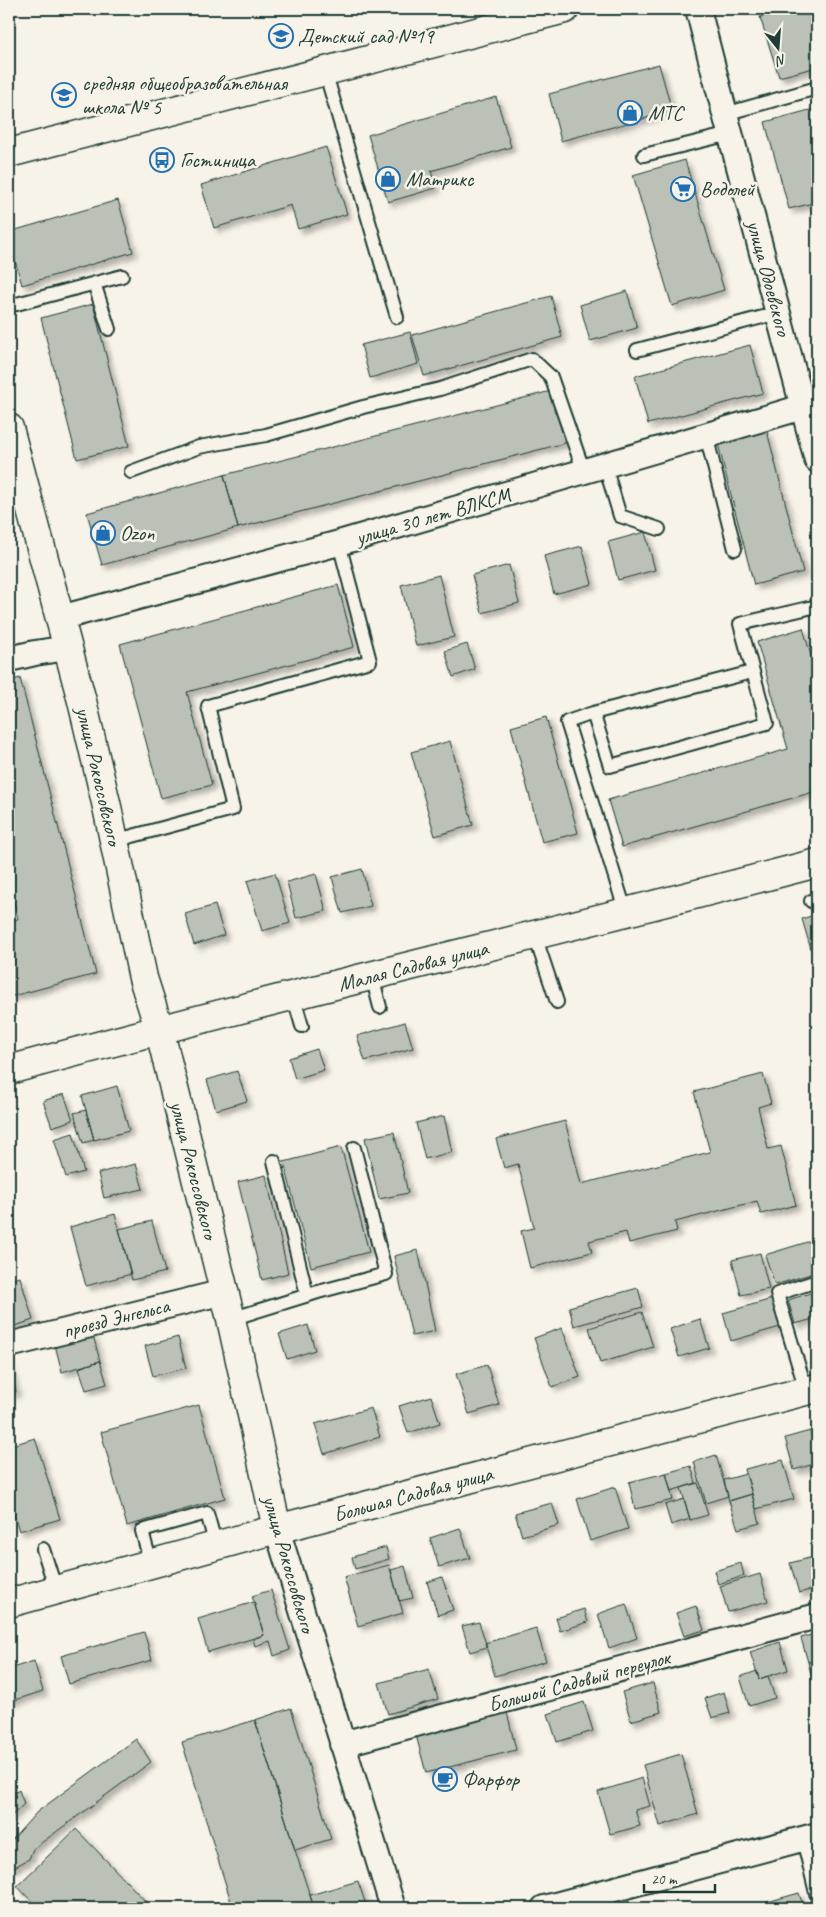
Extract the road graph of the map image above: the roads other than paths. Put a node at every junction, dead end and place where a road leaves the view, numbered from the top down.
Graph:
1 (565, 9) edge
2 (698, 9) edge
3 (325, 72) junction
4 (817, 88) edge
5 (728, 124) junction
6 (9, 153) edge
7 (644, 155) dead end
8 (122, 276) dead end
9 (94, 283) junction
10 (9, 306) edge
11 (778, 313) junction
12 (397, 317) dead end
13 (109, 328) dead end
14 (637, 350) dead end
15 (803, 407) junction
16 (9, 428) edge
17 (706, 435) junction
18 (817, 460) edge
19 (594, 469) junction
20 (131, 472) dead end
21 (660, 529) dead end
22 (339, 543) junction
23 (735, 549) dead end
24 (817, 606) edge
25 (60, 618) junction
26 (67, 648) junction
27 (9, 659) edge
28 (752, 672) junction
29 (593, 713) junction
30 (114, 841) junction
31 (817, 863) edge
32 (626, 913) junction
33 (535, 936) junction
34 (372, 976) junction
35 (294, 995) junction
36 (557, 1002) dead end
37 (380, 1007) dead end
38 (302, 1026) dead end
39 (159, 1028) junction
40 (9, 1070) edge
41 (354, 1148) dead end
42 (274, 1162) dead end
43 (817, 1281) edge
44 (224, 1292) junction
45 (307, 1295) junction
46 (231, 1319) junction
47 (9, 1345) edge
48 (812, 1389) edge
49 (277, 1529) junction
50 (43, 1549) dead end
51 (56, 1590) junction
52 (9, 1603) edge
53 (817, 1616) edge
54 (342, 1744) junction
55 (810, 1837) edge
56 (817, 1897) edge
57 (393, 1908) edge
58 (544, 1908) edge

1 - 3 street
2 - 5 street, улица Одоевского
3 - 6 street
3 - 12 lane
4 - 5 lane
5 - 7 lane
5 - 11 street, улица Одоевского
8 - 9 lane
9 - 10 lane
9 - 13 lane
11 - 14 lane
11 - 15 street, улица Одоевского
15 - 17 street, улица 30 лет ВЛКСМ
15 - 18 street, улица Одоевского
16 - 25 street, улица Рокоссовского
17 - 19 street, улица 30 лет ВЛКСМ
17 - 23 lane
19 - 20 lane
19 - 21 lane
19 - 22 street, улица 30 лет ВЛКСМ
22 - 25 street, улица 30 лет ВЛКСМ
22 - 30 lane
24 - 28 lane
25 - 26 street, улица Рокоссовского
26 - 27 street
26 - 30 street, улица Рокоссовского
28 - 29 lane
28 - 29 lane
29 - 32 lane
30 - 39 street, улица Рокоссовского
31 - 32 street, Малая Садовая улица
32 - 33 street, Малая Садовая улица
33 - 34 street, Малая Садовая улица
33 - 36 lane
34 - 35 street, Малая Садовая улица
34 - 37 lane
35 - 38 lane
35 - 39 street, Малая Садовая улица
39 - 40 street, Малая Садовая улица
39 - 44 street, улица Рокоссовского
41 - 45 lane
42 - 45 lane
43 - 48 lane
44 - 46 street, улица Рокоссовского
44 - 47 street, проезд Энгельса
45 - 46 lane
46 - 49 street, улица Рокоссовского
48 - 49 street, Большая Садовая улица
49 - 51 street, Большая Садовая улица
49 - 54 street, улица Рокоссовского
50 - 51 lane
51 - 52 street, Большая Садовая улица
53 - 54 street, Большой Садовый переулок
54 - 57 street, улица Рокоссовского
55 - 56 lane
55 - 58 street

